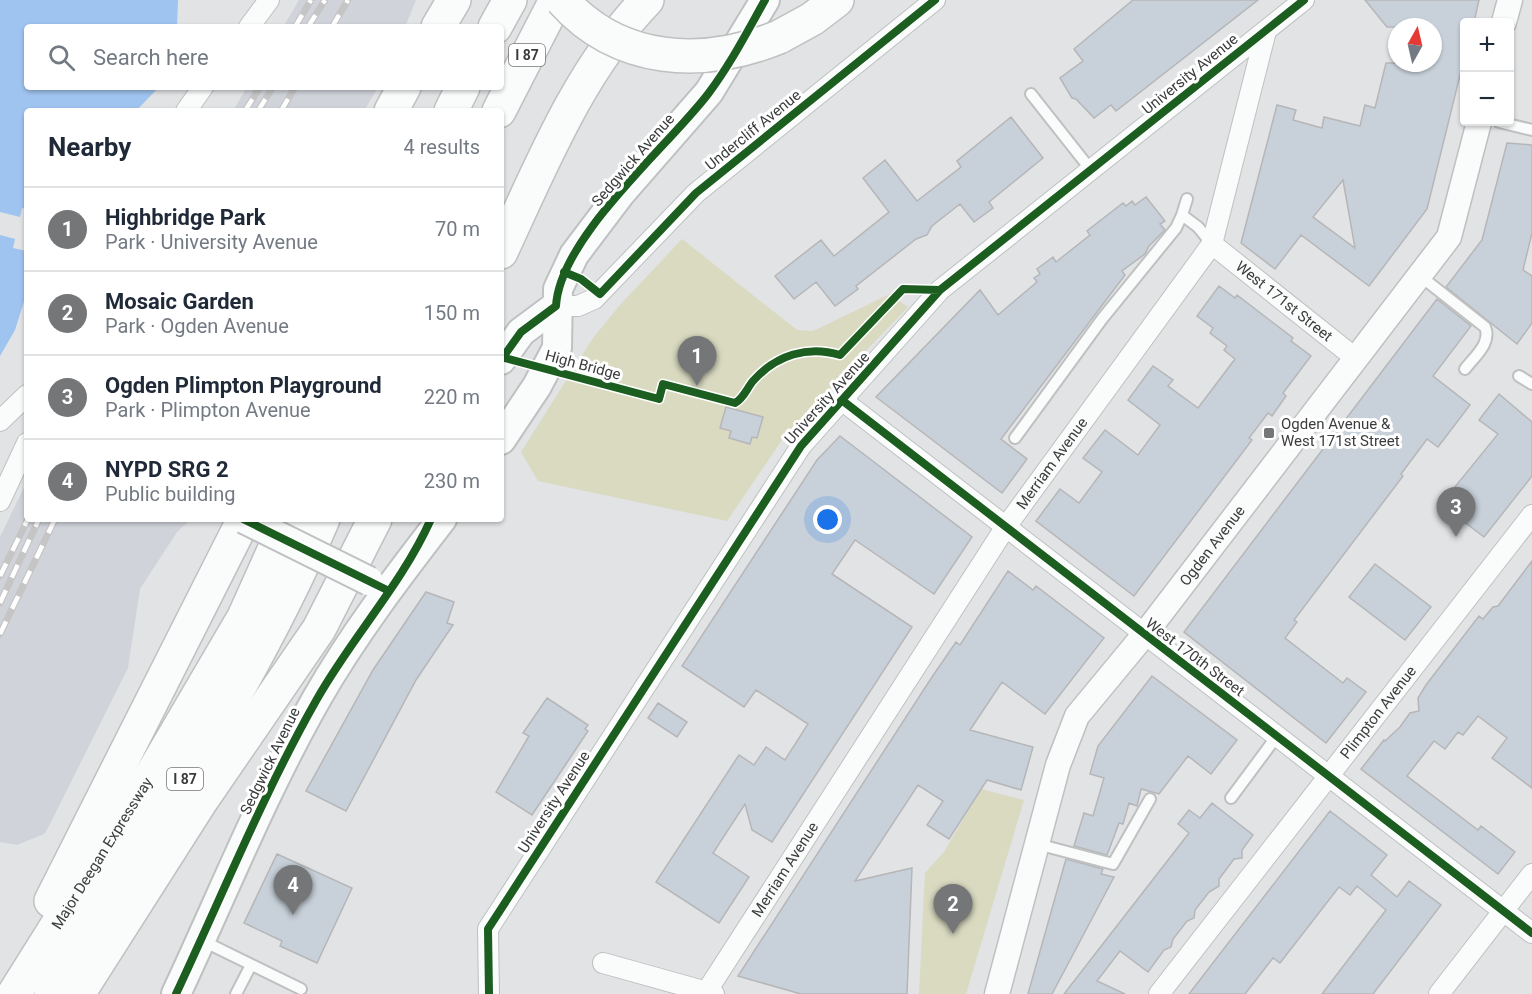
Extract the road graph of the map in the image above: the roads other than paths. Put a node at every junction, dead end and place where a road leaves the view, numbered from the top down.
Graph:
1 (269, 0) edge
2 (454, 0) edge
3 (510, 0) edge
4 (556, 0) edge
5 (562, 0) edge
6 (647, 0) edge
7 (671, 0) edge
8 (765, 0) edge
9 (837, 0) edge
10 (935, 0) edge
11 (1304, 0) edge
12 (1510, 0) edge
13 (1505, 18) edge
14 (251, 24) edge
15 (440, 24) edge
16 (497, 24) edge
17 (1266, 31) junction
18 (201, 90) edge
19 (402, 90) edge
20 (462, 90) edge
21 (581, 92) junction
22 (1031, 94) dead end
23 (188, 108) edge
24 (393, 108) edge
25 (452, 108) edge
26 (501, 108) edge
27 (1478, 126) edge
28 (1514, 126) edge
29 (1532, 130) edge
30 (1091, 170) junction
31 (1187, 199) dead end
32 (1182, 215) junction
33 (1212, 244) junction
34 (504, 246) edge
35 (1419, 274) junction
36 (556, 306) junction
37 (504, 356) edge
38 (1354, 357) junction
39 (1465, 369) dead end
40 (1519, 376) dead end
41 (1532, 384) edge
42 (24, 398) edge
43 (843, 401) junction
44 (0, 421) edge
45 (504, 436) edge
46 (1015, 438) dead end
47 (24, 449) edge
48 (0, 501) edge
49 (1532, 515) edge
50 (242, 522) edge
51 (250, 522) edge
52 (264, 522) edge
53 (287, 522) edge
54 (322, 522) edge
55 (373, 522) edge
56 (430, 522) edge
57 (440, 522) edge
58 (1005, 528) junction
59 (414, 555) junction
60 (379, 586) junction
61 (1144, 635) junction
62 (191, 707) junction
63 (1276, 736) junction
64 (1329, 777) junction
65 (1231, 798) dead end
66 (1150, 799) dead end
67 (1037, 844) junction
68 (1532, 873) edge
69 (1503, 910) junction
70 (1532, 933) edge
71 (201, 940) junction
72 (603, 963) dead end
73 (251, 965) junction
74 (301, 989) dead end
75 (708, 993) edge
76 (8, 994) edge
77 (14, 994) edge
78 (51, 994) edge
79 (78, 994) edge
80 (176, 994) edge
81 (236, 994) edge
82 (489, 994) edge
83 (997, 994) edge
84 (1159, 994) edge
85 (1439, 994) edge

1 - 14 street
2 - 15 highway
3 - 16 highway, I 87
4 - 26 highway, I 87
5 - 9 highway, bridge
6 - 21 highway
7 - 21 highway
8 - 36 main road, Sedgwick Avenue
10 - 36 street, Undercliff Avenue
11 - 17 street, University Avenue
12 - 13 street
17 - 30 street, University Avenue
17 - 33 street, Merriam Avenue
18 - 23 street
19 - 24 highway
20 - 25 highway
21 - 34 highway
22 - 30 lane
27 - 35 street, Ogden Avenue
28 - 29 lane
30 - 43 street, University Avenue
31 - 32 lane
32 - 33 lane
32 - 46 lane
33 - 38 street, West 171st Street
33 - 58 street, Merriam Avenue
35 - 38 street, Ogden Avenue
35 - 39 lane
36 - 37 main road
36 - 45 main road, Sedgwick Avenue
38 - 61 street, Ogden Avenue
40 - 41 lane
42 - 44 street
43 - 58 street, West 170th Street
43 - 82 street, University Avenue
47 - 48 street
49 - 64 street, Plimpton Avenue
50 - 76 highway
51 - 60 main road, bridge
52 - 62 highway
53 - 62 highway, Major Deegan Expressway / I 87
54 - 78 highway, Major Deegan Expressway / I 87
55 - 79 highway
56 - 59 main road, Sedgwick Avenue
57 - 59 main road, Sedgwick Avenue
58 - 61 street, West 170th Street
58 - 75 street, Merriam Avenue
59 - 60 main road, Sedgwick Avenue
60 - 71 main road, Sedgwick Avenue
61 - 63 street, West 170th Street
61 - 67 street, Ogden Avenue
62 - 77 highway, Major Deegan Expressway / I 87
63 - 64 street, West 170th Street
63 - 65 lane
64 - 69 street, West 170th Street
64 - 84 street, Plimpton Avenue
66 - 67 lane
67 - 83 street, Ogden Avenue
68 - 69 street
69 - 70 street, West 170th Street
69 - 85 street
71 - 73 lane
71 - 80 main road, Sedgwick Avenue
72 - 75 street
73 - 74 lane
73 - 81 lane

